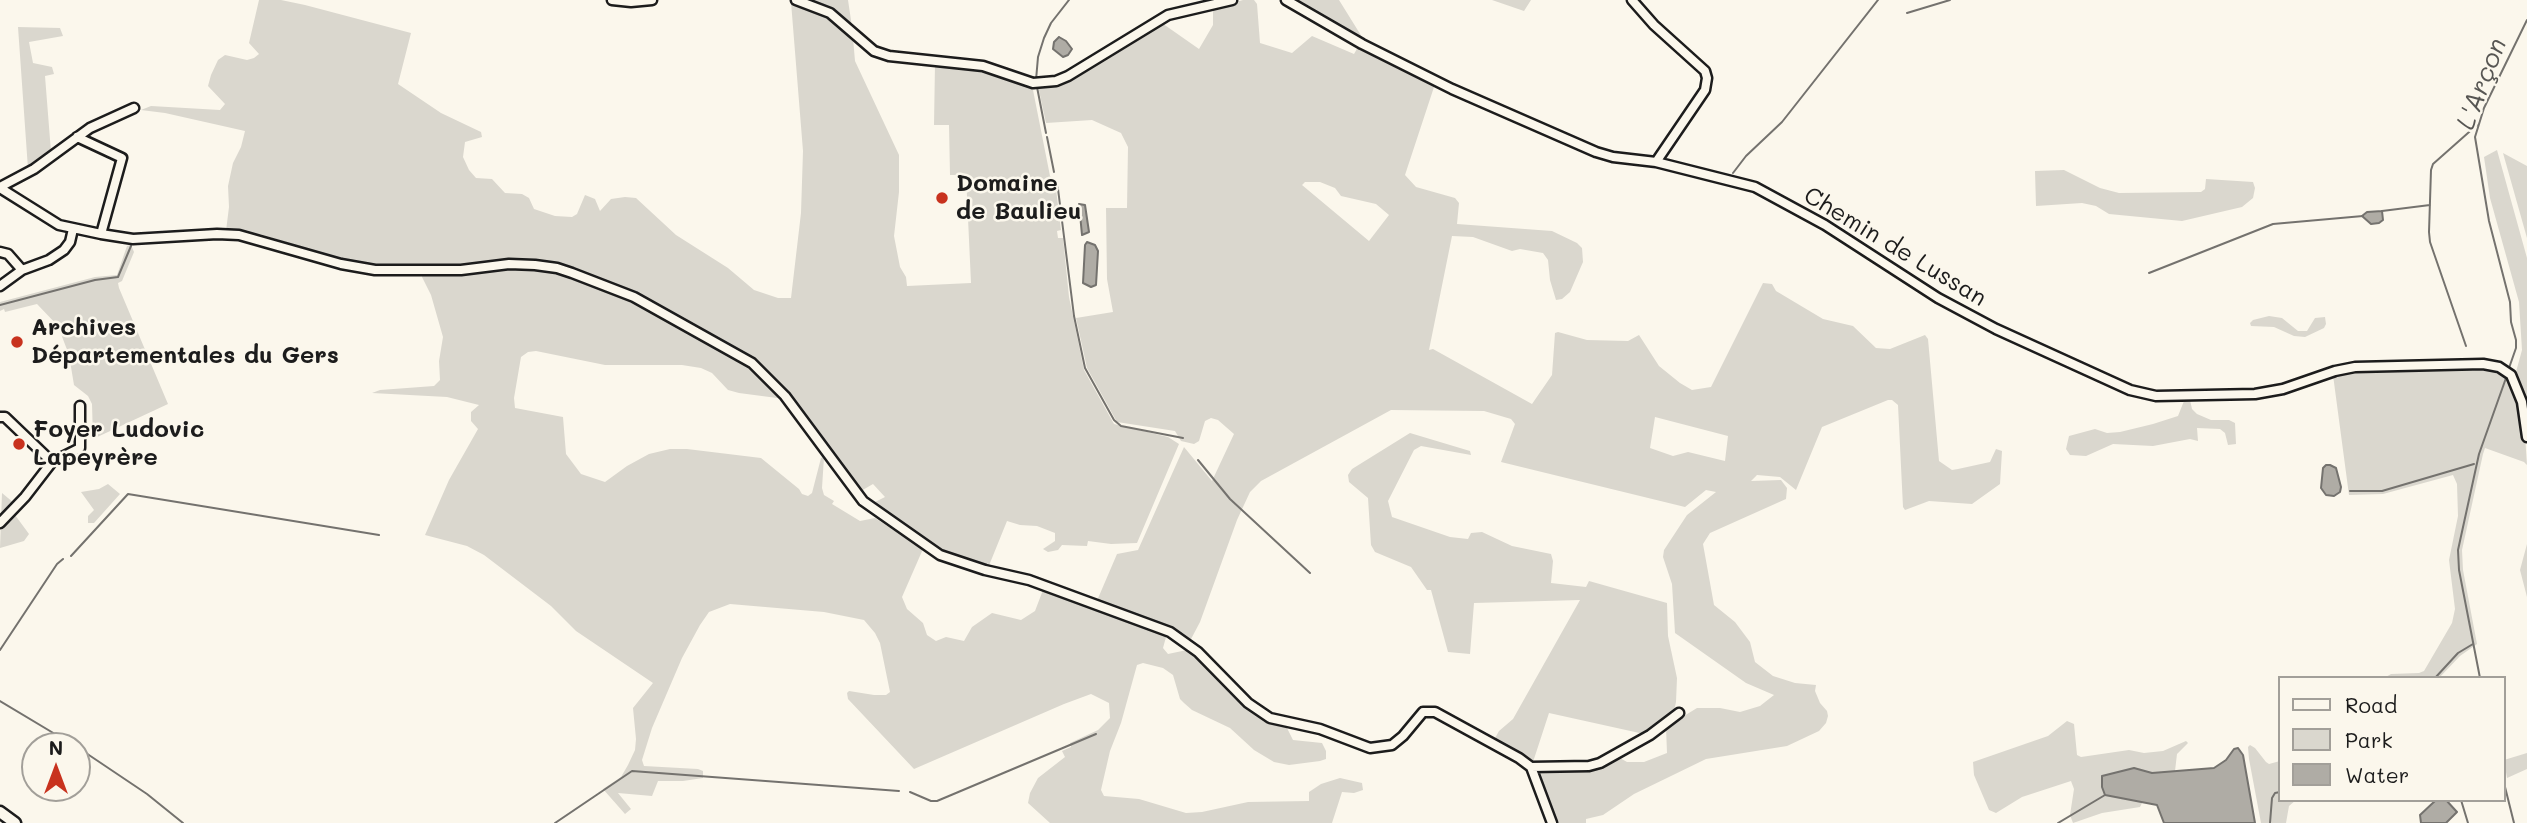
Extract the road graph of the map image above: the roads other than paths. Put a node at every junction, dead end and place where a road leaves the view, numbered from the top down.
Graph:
1 (612, 0) edge
2 (652, 0) edge
3 (796, 0) edge
4 (1232, 0) edge
5 (1286, 0) edge
6 (1632, 0) edge
7 (134, 108) dead end
8 (77, 137) junction
9 (1656, 162) junction
10 (0, 188) edge
11 (73, 229) junction
12 (101, 234) junction
13 (0, 252) edge
14 (22, 270) junction
15 (0, 286) edge
16 (80, 407) dead end
17 (0, 417) edge
18 (2527, 437) edge
19 (52, 462) junction
20 (0, 523) edge
21 (1679, 713) dead end
22 (1531, 767) junction
23 (0, 812) edge
24 (15, 823) edge
25 (1552, 823) edge

1 - 2 street
3 - 4 street
5 - 9 street, Chemin de Lussan
6 - 9 street
7 - 8 street
8 - 10 street
8 - 12 street
9 - 18 street, Chemin de Lussan
10 - 11 street
11 - 12 street
11 - 14 street
12 - 22 street
13 - 14 street
14 - 15 street
16 - 19 street
17 - 19 street
19 - 20 street
21 - 22 street
22 - 25 street
23 - 24 main road

